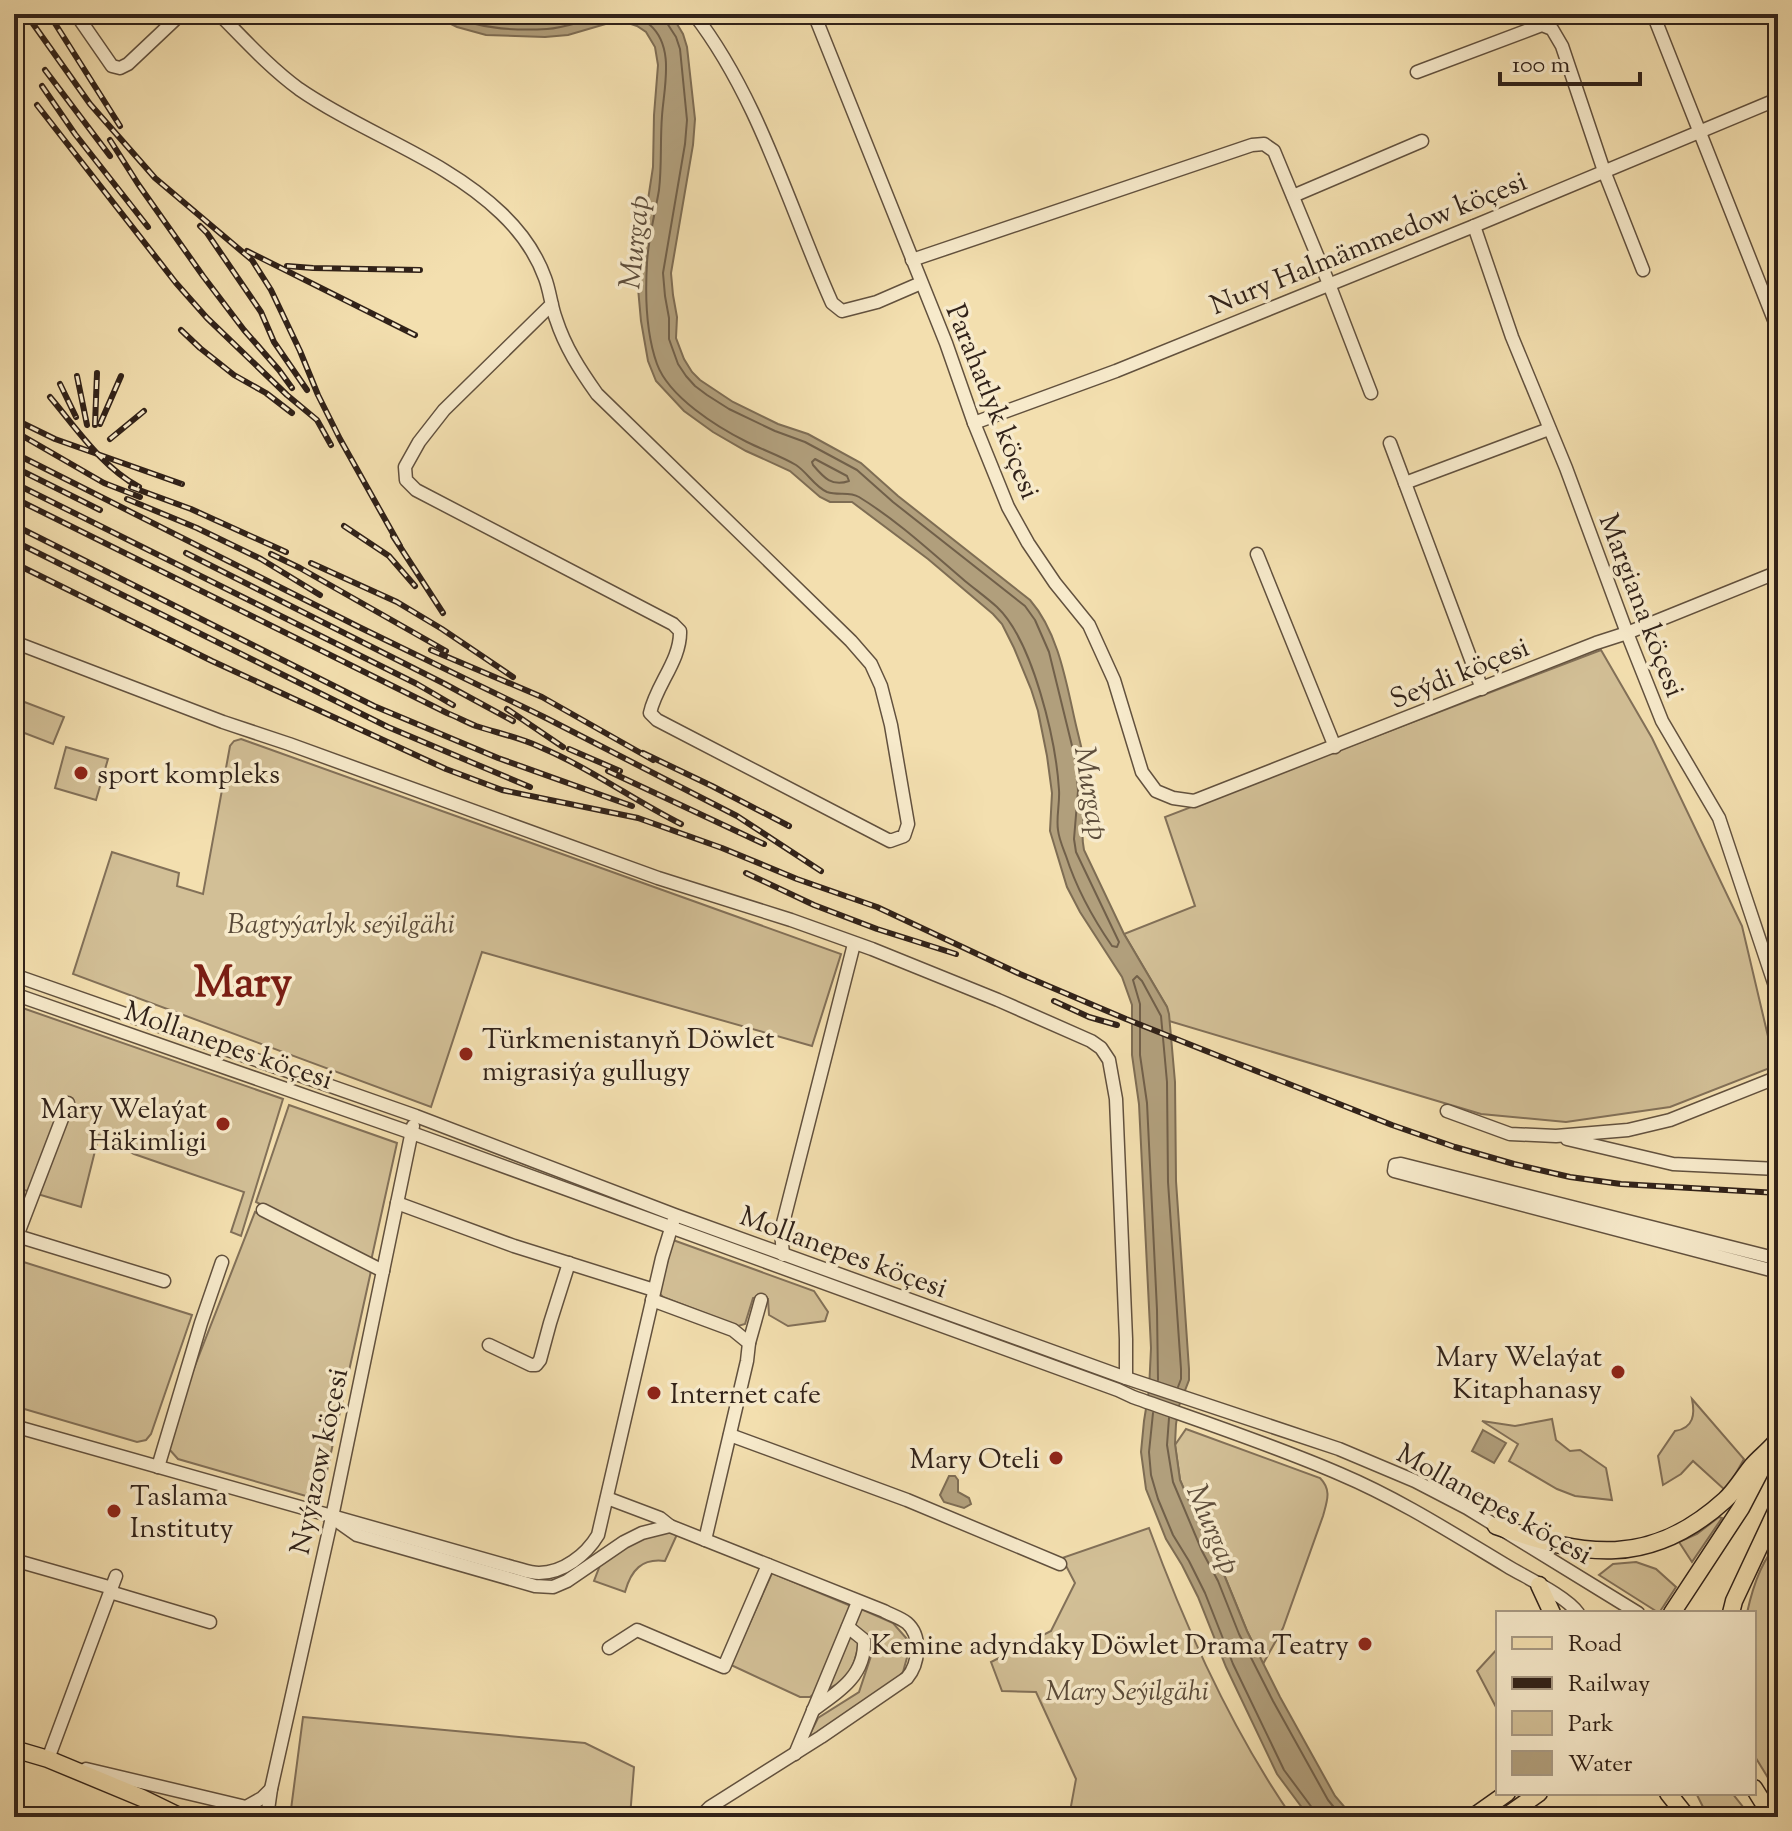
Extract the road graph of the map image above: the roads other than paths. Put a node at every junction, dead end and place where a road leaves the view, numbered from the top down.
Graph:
1 (76, 14) edge
2 (181, 14) edge
3 (219, 14) edge
4 (694, 14) edge
5 (814, 14) edge
6 (1653, 14) edge
7 (1417, 72) dead end
8 (1778, 99) edge
9 (1699, 131) junction
10 (1422, 141) dead end
11 (1604, 171) junction
12 (1293, 196) junction
13 (1474, 226) junction
14 (912, 260) junction
15 (1643, 270) dead end
16 (921, 283) junction
17 (1329, 284) junction
18 (552, 304) junction
19 (1778, 330) edge
20 (1371, 393) dead end
21 (974, 423) junction
22 (1549, 429) junction
23 (1390, 443) dead end
24 (1405, 483) junction
25 (1257, 554) dead end
26 (1778, 572) edge
27 (1627, 633) junction
28 (14, 642) edge
29 (1482, 689) junction
30 (1335, 747) junction
31 (1156, 791) joint
32 (854, 944) junction
33 (14, 975) edge
34 (14, 994) edge
35 (1778, 995) edge
36 (1778, 1077) edge
37 (68, 1103) dead end
38 (1447, 1111) dead end
39 (416, 1116) junction
40 (412, 1133) junction
41 (1556, 1136) junction
42 (1778, 1169) edge
43 (397, 1203) junction
44 (263, 1210) dead end
45 (673, 1221) junction
46 (1625, 1226) junction
47 (16, 1236) edge
48 (783, 1255) junction
49 (1778, 1259) edge
50 (222, 1262) dead end
51 (569, 1263) junction
52 (383, 1271) junction
53 (1778, 1272) edge
54 (164, 1281) dead end
55 (653, 1295) junction
56 (761, 1300) dead end
57 (749, 1343) junction
58 (489, 1345) dead end
59 (1132, 1380) junction
60 (1261, 1424) junction
61 (14, 1426) edge
62 (730, 1435) junction
63 (1256, 1440) junction
64 (1776, 1441) edge
65 (158, 1467) junction
66 (607, 1498) junction
67 (1778, 1507) edge
68 (332, 1517) junction
69 (670, 1526) junction
70 (1496, 1526) junction
71 (1772, 1531) edge
72 (705, 1540) junction
73 (14, 1560) edge
74 (1060, 1564) dead end
75 (768, 1565) junction
76 (113, 1585) junction
77 (1539, 1585) junction
78 (858, 1602) junction
79 (1551, 1611) edge
80 (1577, 1611) edge
81 (1635, 1611) edge
82 (1673, 1611) edge
83 (1732, 1611) edge
84 (210, 1622) dead end
85 (848, 1627) junction
86 (609, 1648) dead end
87 (813, 1710) junction
88 (14, 1749) edge
89 (795, 1754) junction
90 (48, 1759) junction
91 (271, 1789) junction
92 (1756, 1791) edge
93 (1504, 1795) edge
94 (1536, 1795) edge
95 (1670, 1795) edge
96 (1686, 1795) edge
97 (181, 1817) edge
98 (267, 1817) edge
99 (700, 1817) edge
100 (1473, 1817) edge
101 (1505, 1817) edge
102 (1687, 1817) edge
103 (1695, 1817) edge
104 (1772, 1817) edge

1 - 2 street
3 - 18 street
4 - 16 street
5 - 14 street, Parahatlyk köçesi
6 - 9 street
7 - 11 street
8 - 9 street, Nury Halmämmedow köçesi
9 - 11 street, Nury Halmämmedow köçesi
9 - 19 street
10 - 12 street
11 - 13 street, Nury Halmämmedow köçesi
11 - 15 street
12 - 14 street
12 - 17 street
13 - 17 street, Nury Halmämmedow köçesi
13 - 22 street, Margiana köçesi
14 - 16 street, Parahatlyk köçesi
16 - 21 street, Parahatlyk köçesi
17 - 20 street
17 - 21 street, Nury Halmämmedow köçesi
18 - 18 street
21 - 31 street, Parahatlyk köçesi
22 - 24 street
22 - 27 street, Margiana köçesi
23 - 24 street
24 - 29 street
25 - 30 street
26 - 27 street, Seýdi köçesi
27 - 29 street, Seýdi köçesi
27 - 35 street, Margiana köçesi
28 - 32 street
29 - 30 street, Seýdi köçesi
30 - 31 street, Seýdi köçesi
32 - 48 street
32 - 59 street
33 - 39 street, Mollanepes köçesi
34 - 40 street, Mollanepes köçesi
36 - 41 street
37 - 47 street
38 - 41 street
39 - 40 street, Nyýazow köçesi
39 - 45 street, Mollanepes köçesi
40 - 43 street, Nyýazow köçesi
40 - 45 street, Mollanepes köçesi
41 - 42 street
43 - 51 street
43 - 52 street, Nyýazow köçesi
44 - 52 street
45 - 48 street, Mollanepes köçesi
45 - 55 street
45 - 63 street, Mollanepes köçesi
46 - 46 street
46 - 49 street
46 - 53 street
47 - 54 street
48 - 59 street, Mollanepes köçesi
50 - 65 street
51 - 55 street
51 - 58 street
52 - 68 street, Nyýazow köçesi
55 - 57 street
55 - 66 street
56 - 57 street
57 - 62 street
59 - 60 street, Mollanepes köçesi
60 - 63 street
60 - 70 street, Mollanepes köçesi
61 - 65 street
62 - 72 street
62 - 74 street
63 - 77 street, Mollanepes köçesi
64 - 70 main road
64 - 82 main road
65 - 68 street
66 - 68 street
66 - 69 street
67 - 71 main road
68 - 69 street
68 - 91 street, Nyýazow köçesi
69 - 72 street
70 - 81 street, Mollanepes köçesi
71 - 83 main road
72 - 75 street
73 - 76 street
75 - 78 street
75 - 86 street
76 - 84 street
76 - 90 street
77 - 79 main road
77 - 80 street, Mollanepes köçesi
78 - 85 street
78 - 89 street
85 - 87 street
85 - 87 street
87 - 89 street
88 - 90 main road
89 - 99 street
90 - 91 street
90 - 97 main road
91 - 98 street, Nyýazow köçesi
92 - 104 main road
93 - 100 main road
94 - 101 main road
95 - 102 main road
96 - 103 main road

